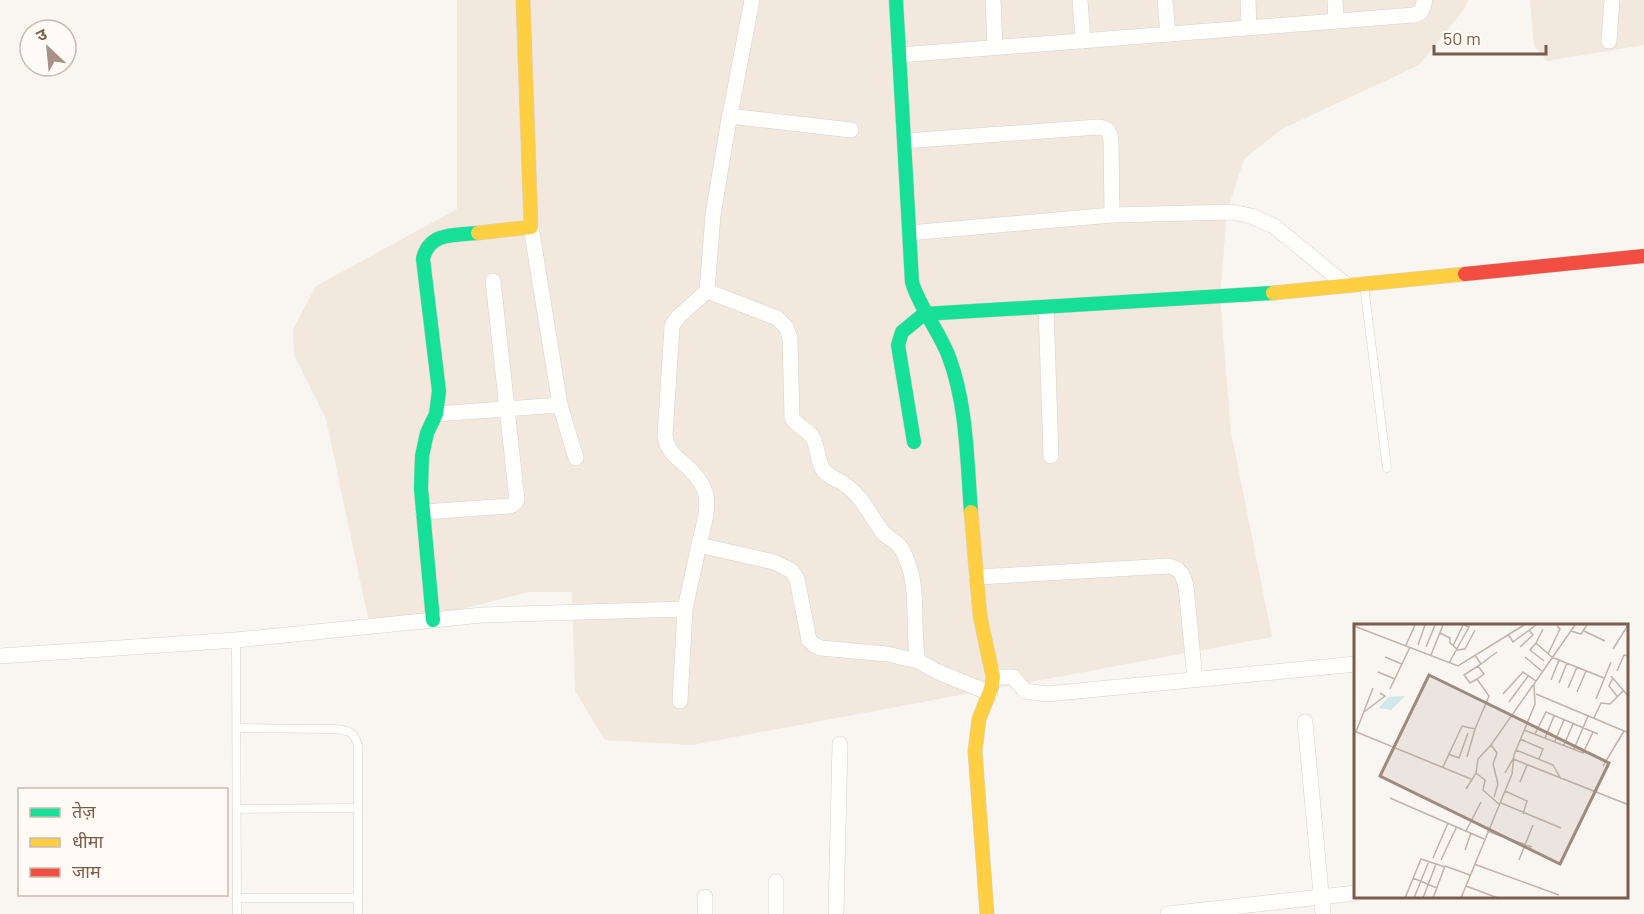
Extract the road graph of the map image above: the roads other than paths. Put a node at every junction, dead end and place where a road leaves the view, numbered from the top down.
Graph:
1 (523, 0) edge
2 (752, 0) edge
3 (896, 0) edge
4 (993, 0) edge
5 (1080, 0) edge
6 (1165, 0) edge
7 (1248, 0) edge
8 (1335, 0) edge
9 (1425, 0) edge
10 (1612, 0) edge
11 (1336, 21) junction
12 (1249, 28) junction
13 (1168, 34) junction
14 (1083, 40) junction
15 (1609, 40) dead end
16 (995, 47) junction
17 (899, 55) junction
18 (729, 116) junction
19 (851, 130) dead end
20 (904, 141) junction
21 (1112, 215) junction
22 (531, 227) junction
23 (909, 233) junction
24 (1644, 256) edge
25 (493, 281) dead end
26 (1364, 283) junction
27 (1346, 285) junction
28 (707, 291) junction
29 (1046, 307) junction
30 (924, 314) junction
31 (560, 405) junction
32 (506, 409) junction
33 (436, 414) junction
34 (914, 442) dead end
35 (1052, 456) dead end
36 (576, 458) dead end
37 (1387, 468) dead end
38 (423, 512) junction
39 (699, 545) junction
40 (977, 577) junction
41 (685, 609) junction
42 (433, 620) junction
43 (236, 640) junction
44 (0, 656) edge
45 (918, 661) junction
46 (1354, 664) edge
47 (993, 677) junction
48 (1195, 680) junction
49 (990, 693) junction
50 (680, 700) dead end
51 (1305, 722) dead end
52 (237, 728) junction
53 (840, 744) dead end
54 (358, 808) junction
55 (237, 809) junction
56 (776, 882) dead end
57 (1354, 893) edge
58 (705, 897) dead end
59 (1322, 897) junction
60 (237, 898) junction
61 (358, 898) junction
62 (237, 914) edge
63 (358, 914) edge
64 (705, 914) edge
65 (776, 914) edge
66 (836, 914) edge
67 (987, 914) edge
68 (1168, 914) edge
69 (1323, 914) edge

1 - 22 street
2 - 18 street
3 - 17 street
4 - 16 street
5 - 14 street
6 - 13 street
7 - 12 street
8 - 11 street
9 - 11 street
10 - 15 street
11 - 12 street
12 - 13 street
13 - 14 street
14 - 16 street
16 - 17 street
17 - 20 street
18 - 19 street
18 - 28 street
20 - 21 street
20 - 23 street
21 - 23 street
21 - 27 street
22 - 31 street
22 - 33 street
23 - 30 street
24 - 26 street
25 - 32 street
26 - 27 street
26 - 37 lane
27 - 29 street
28 - 39 street
28 - 45 street
29 - 30 street
29 - 35 street
30 - 34 street
30 - 40 street
31 - 32 street
31 - 36 street
32 - 33 street
32 - 38 street
33 - 38 street
38 - 42 street
39 - 41 street
39 - 45 street
40 - 47 street
40 - 48 street
41 - 42 street
41 - 50 street
42 - 43 street
43 - 44 street
43 - 52 lane
45 - 49 street
46 - 48 street
47 - 48 street
47 - 49 street
49 - 67 street
51 - 59 street
52 - 54 lane
52 - 55 lane
53 - 66 street
54 - 55 lane
54 - 61 lane
55 - 60 lane
56 - 65 street
57 - 59 street
58 - 64 street
59 - 68 street
59 - 69 street
60 - 61 lane
60 - 62 lane
61 - 63 lane

